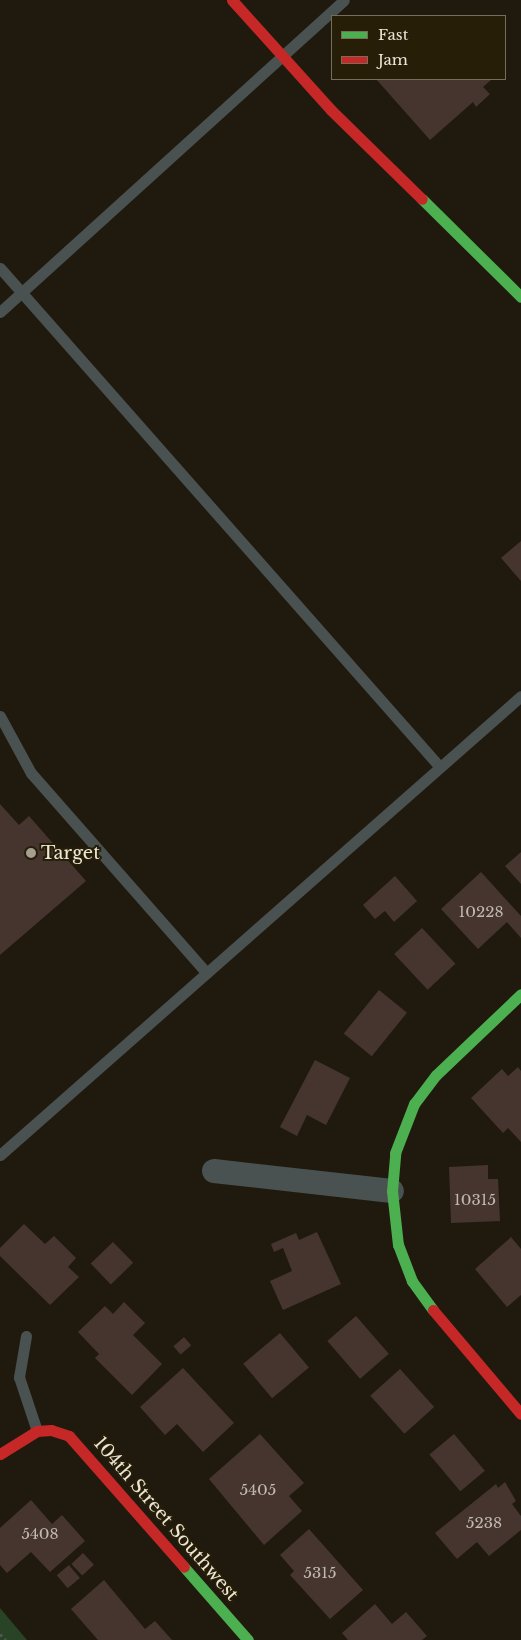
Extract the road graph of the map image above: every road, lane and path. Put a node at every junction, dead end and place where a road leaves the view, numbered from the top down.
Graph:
1 (232, 0) edge
2 (344, 0) edge
3 (282, 60) junction
4 (0, 268) edge
5 (22, 293) junction
6 (521, 298) edge
7 (0, 312) edge
8 (521, 696) edge
9 (0, 716) edge
10 (440, 767) junction
11 (207, 972) junction
12 (521, 994) edge
13 (0, 1155) edge
14 (214, 1171) dead end
15 (392, 1191) junction
16 (26, 1336) dead end
17 (521, 1414) edge
18 (37, 1431) junction
19 (0, 1454) edge
20 (0, 1634) edge
21 (6, 1640) edge
22 (248, 1640) edge

1 - 3 street
2 - 3 lane
3 - 5 lane
3 - 6 street
4 - 5 lane
5 - 7 lane
5 - 10 lane
8 - 10 lane
9 - 11 lane
10 - 11 lane
11 - 13 lane
12 - 15 street
14 - 15 street
15 - 17 street
16 - 18 lane
18 - 19 street
18 - 22 street, 104th Street Southwest
20 - 21 path

